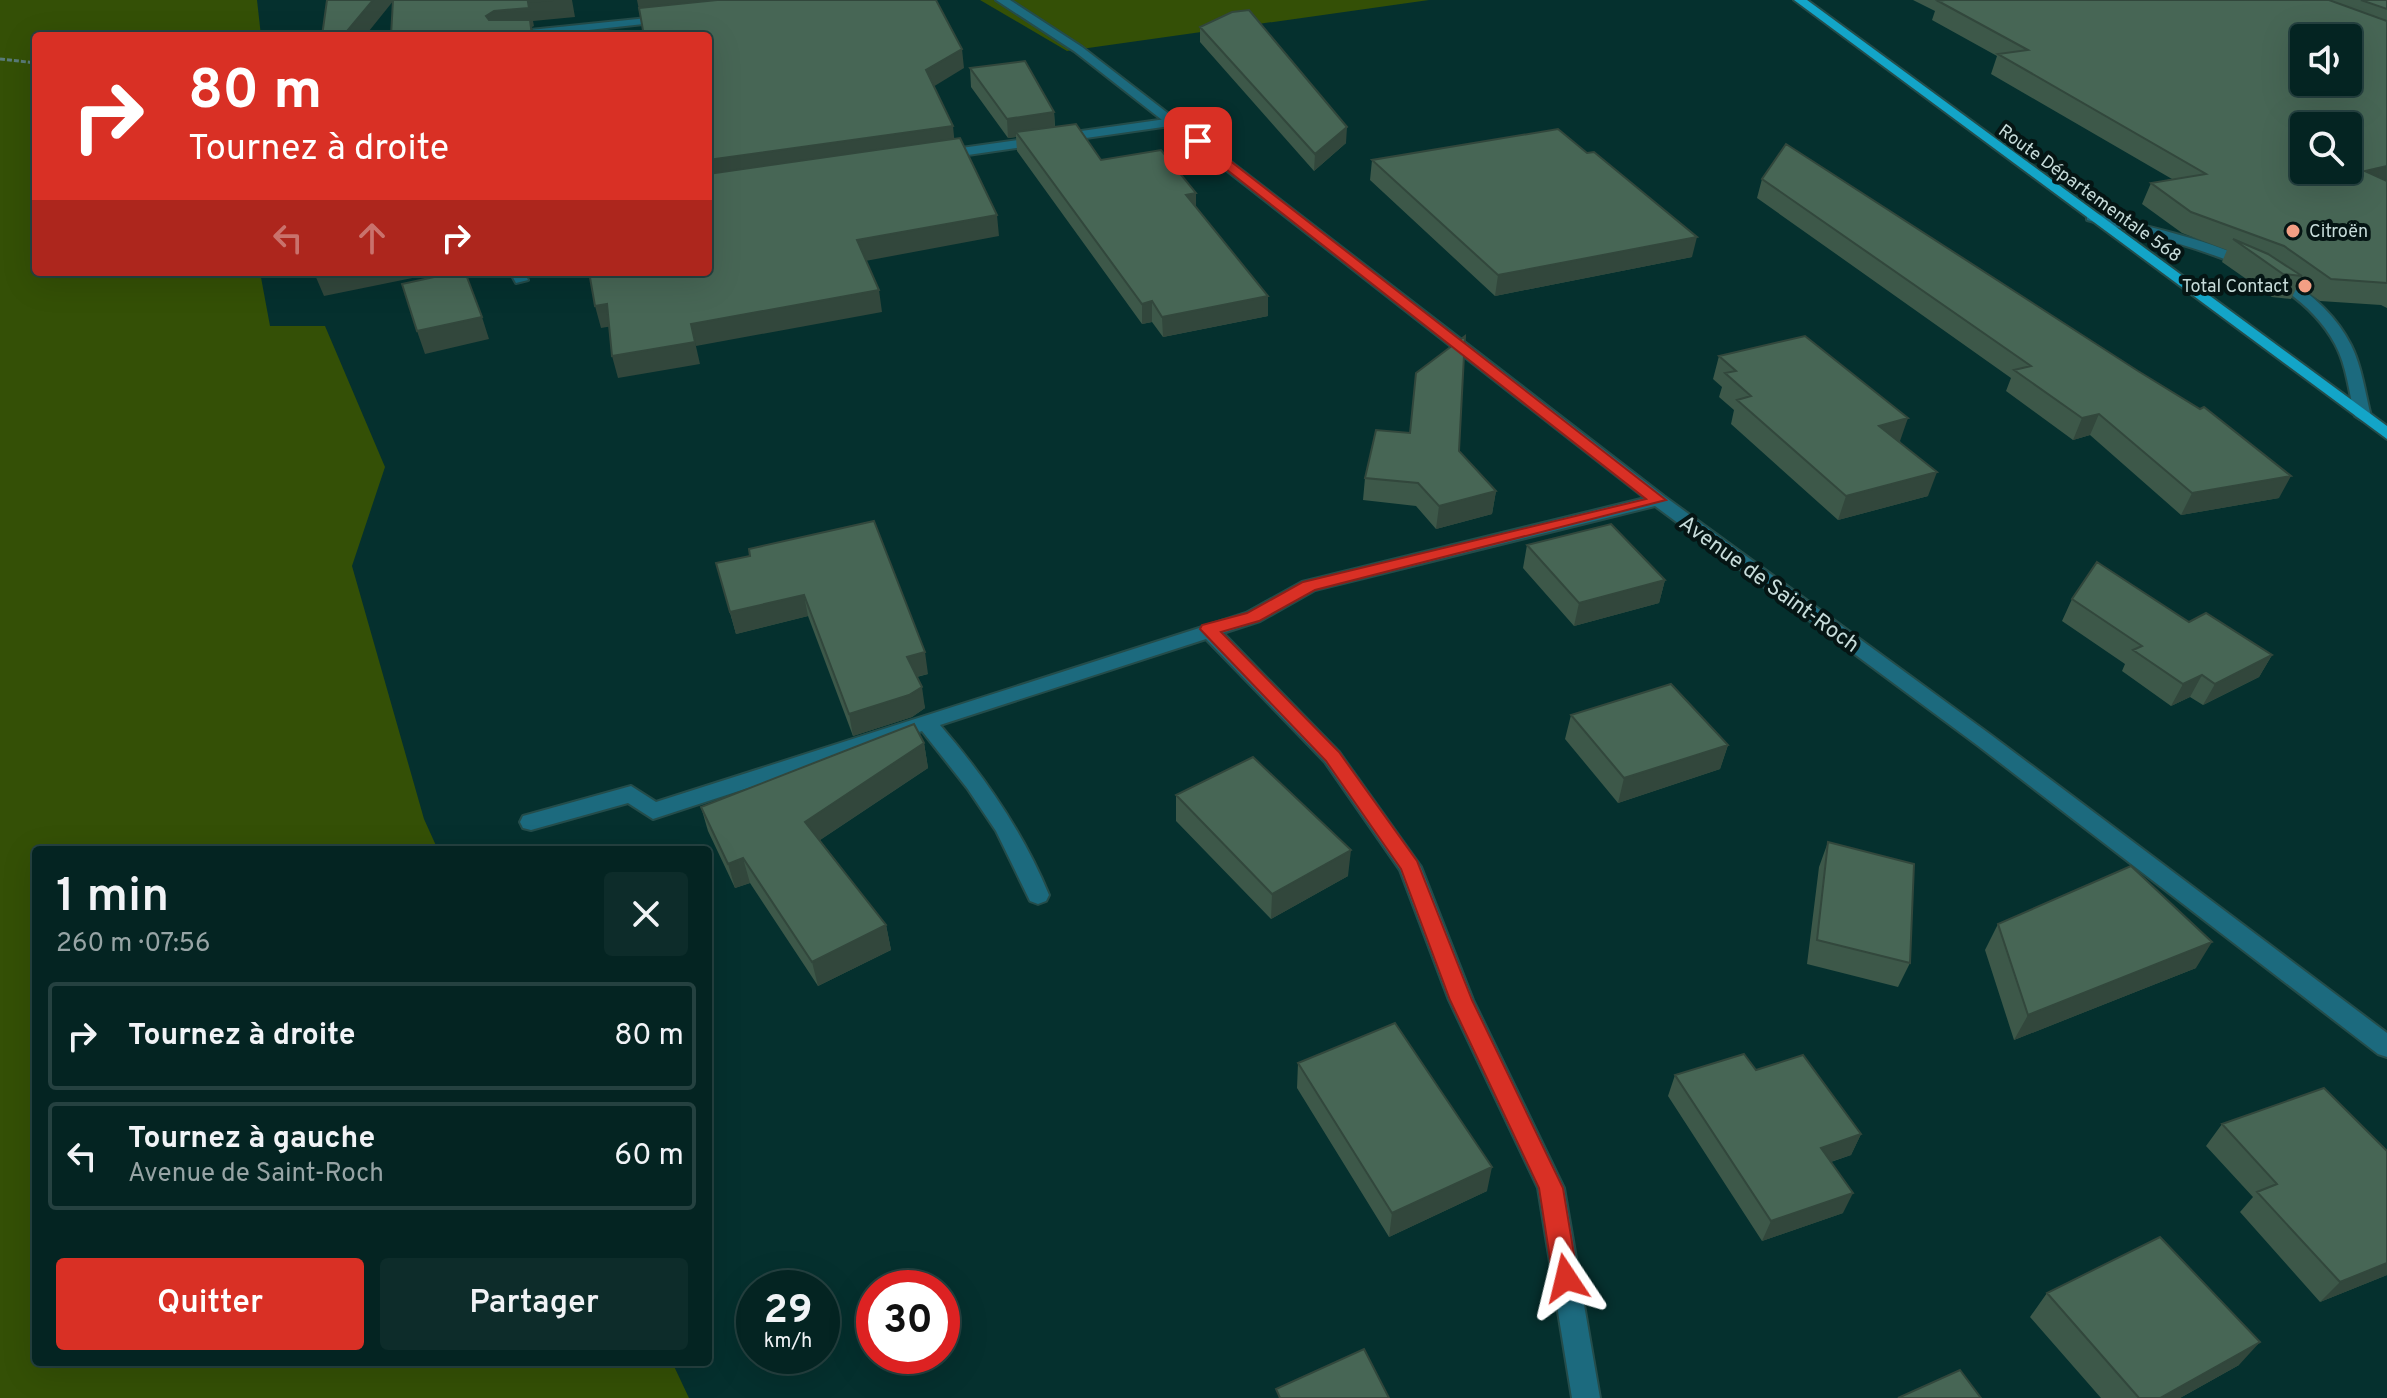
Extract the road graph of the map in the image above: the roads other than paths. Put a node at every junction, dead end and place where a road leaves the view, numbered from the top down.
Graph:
1 (1002, 0) edge
2 (1792, 0) edge
3 (1800, 0) edge
4 (684, 17) edge
5 (539, 32) edge
6 (1848, 38) junction
7 (1173, 122) junction
8 (925, 157) edge
9 (2092, 217) junction
10 (2363, 416) junction
11 (2387, 434) edge
12 (1658, 500) junction
13 (1208, 629) junction
14 (926, 722) junction
15 (531, 822) dead end
16 (1038, 895) dead end
17 (2387, 1047) edge
18 (1586, 1398) edge

1 - 7 street, Avenue de Saint-Roch
2 - 6 main road, Route Départementale 568
3 - 6 main road, Route Départementale 568
4 - 5 street
6 - 9 main road, Route Départementale 568
7 - 8 street
7 - 12 street, Avenue de Saint-Roch
9 - 10 main road, Route Départementale 568
9 - 10 street
10 - 11 main road, Route Départementale 568
12 - 13 street
12 - 17 street, Avenue de Saint-Roch
13 - 14 street
13 - 18 street
14 - 15 street
14 - 16 street

